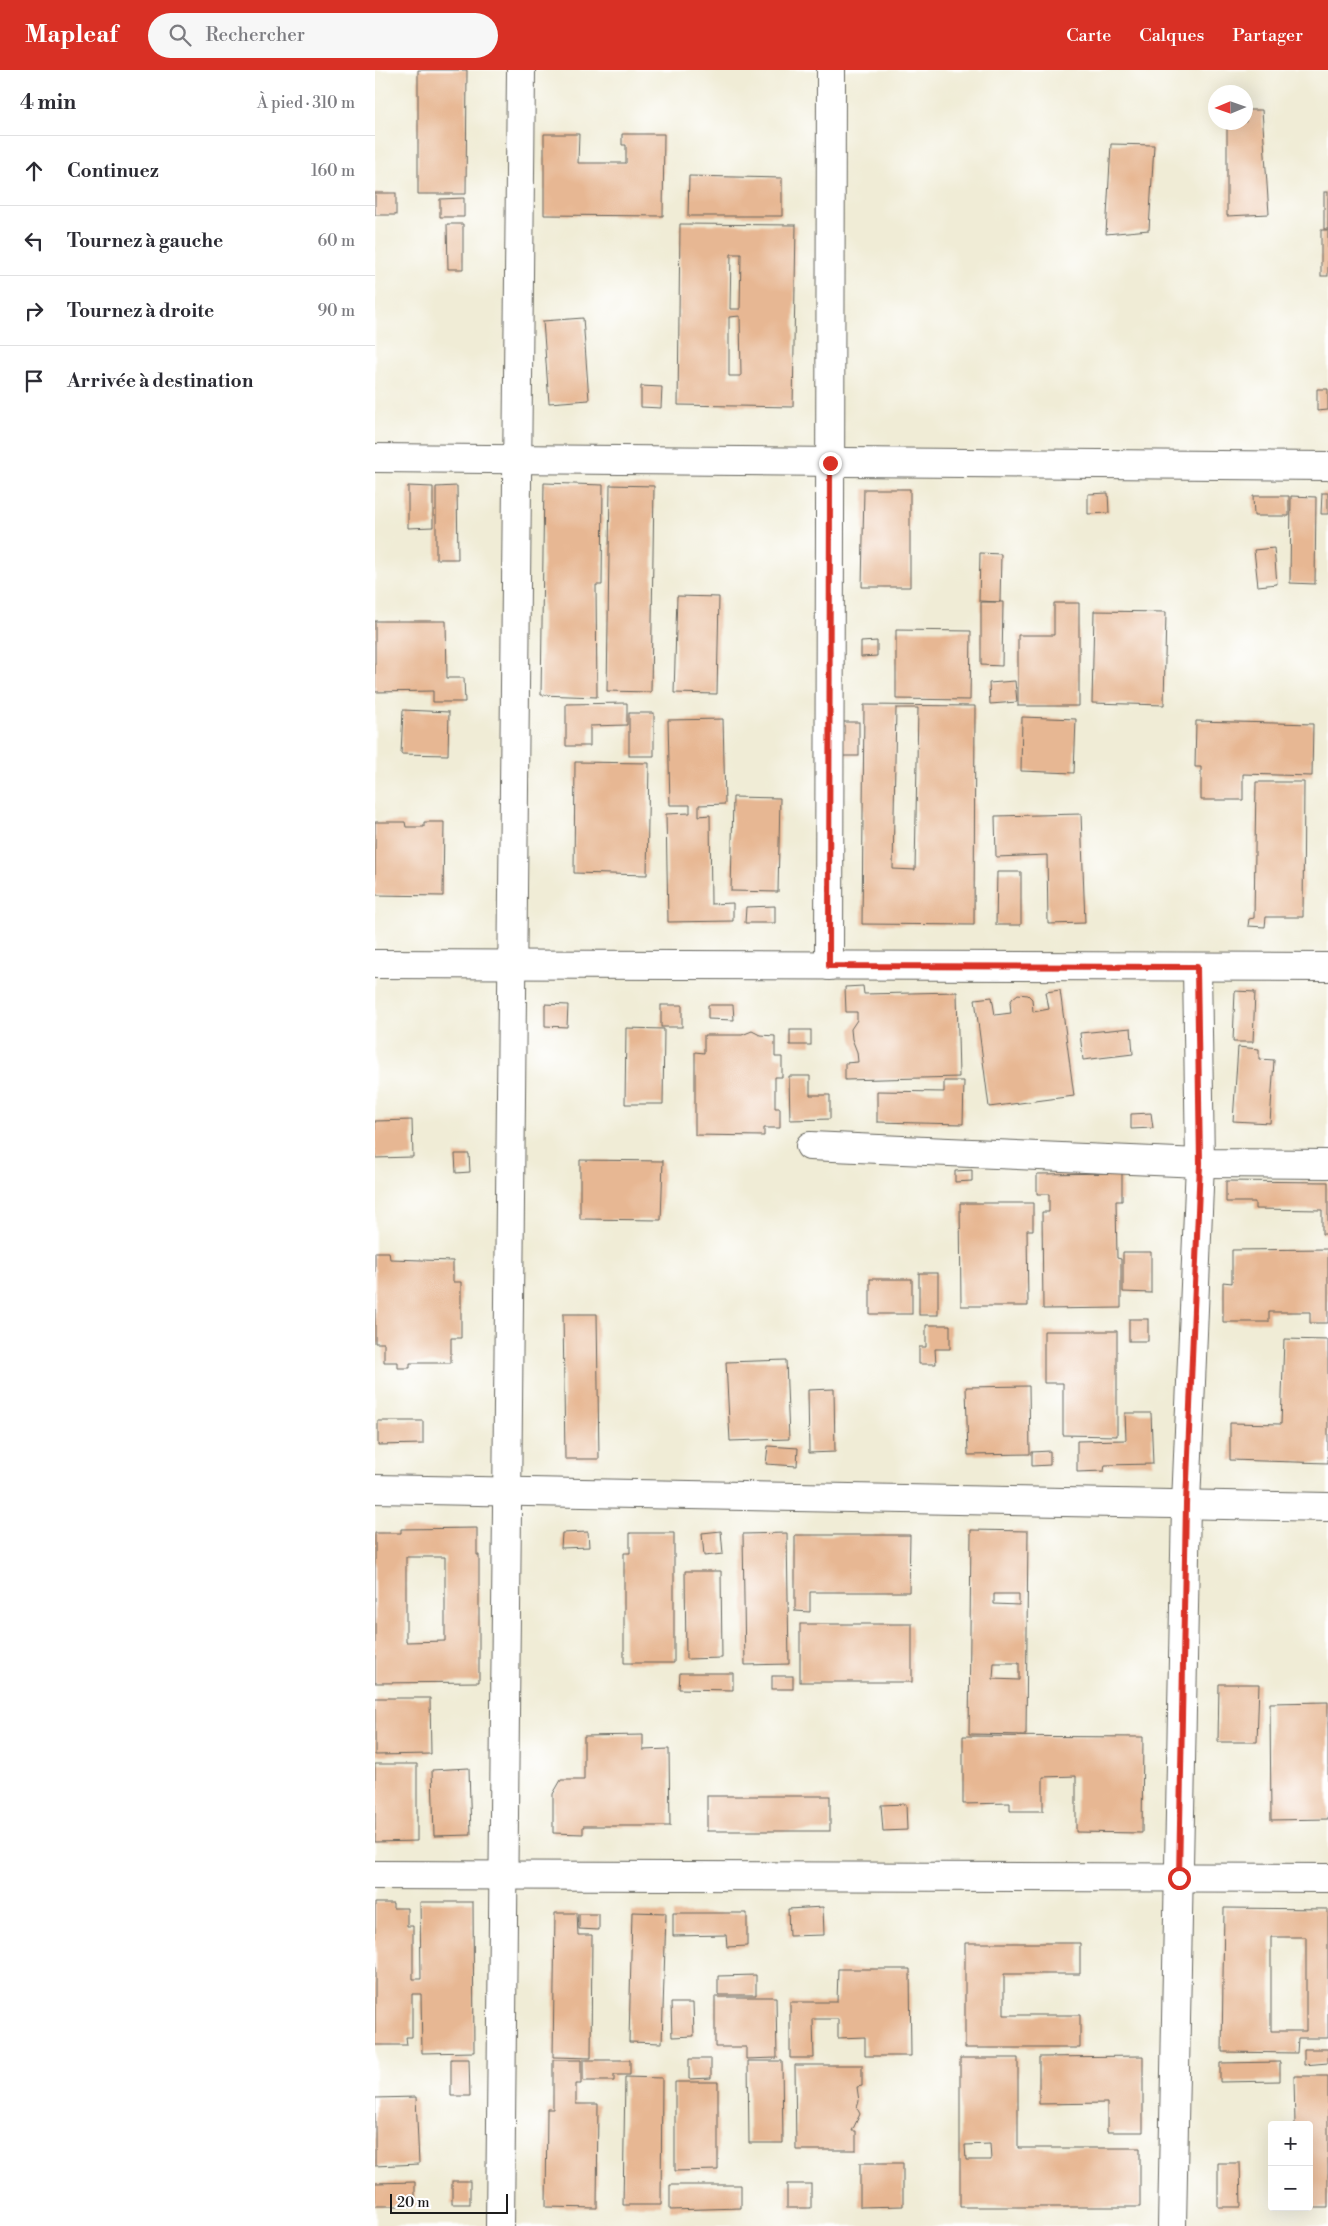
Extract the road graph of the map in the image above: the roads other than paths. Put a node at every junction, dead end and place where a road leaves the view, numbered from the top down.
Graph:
1 (521, 70) edge
2 (831, 70) edge
3 (375, 458) edge
4 (518, 459) junction
5 (830, 463) junction
6 (1328, 466) edge
7 (375, 964) edge
8 (513, 964) junction
9 (829, 966) junction
10 (1197, 967) junction
11 (1328, 967) edge
12 (810, 1146) dead end
13 (1200, 1163) junction
14 (1328, 1164) edge
15 (375, 1488) edge
16 (507, 1490) junction
17 (1186, 1504) junction
18 (1328, 1507) edge
19 (375, 1875) edge
20 (504, 1875) junction
21 (1179, 1878) junction
22 (1328, 1878) edge
23 (499, 2226) edge
24 (1172, 2226) edge

1 - 4 street
2 - 5 street
3 - 4 street
4 - 5 street
4 - 8 street
5 - 6 street
5 - 9 street
7 - 8 street
8 - 9 street
8 - 16 street
9 - 10 street
10 - 11 street
10 - 13 street
12 - 13 street
13 - 14 street
13 - 17 street
15 - 16 street
16 - 17 street
16 - 20 street
17 - 18 street
17 - 21 street
19 - 20 street
20 - 21 street
20 - 23 street
21 - 22 street
21 - 24 street

